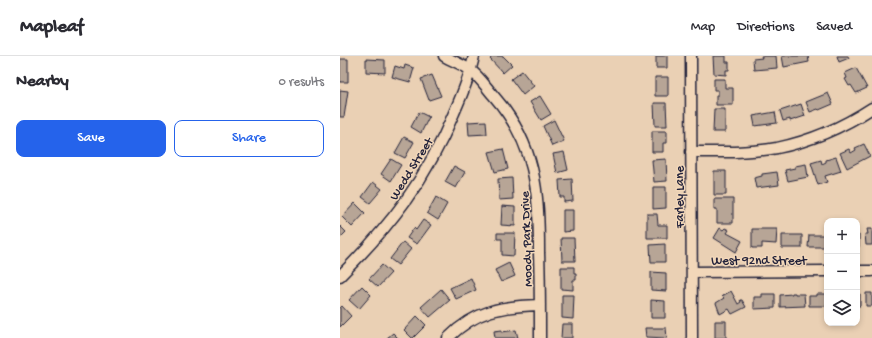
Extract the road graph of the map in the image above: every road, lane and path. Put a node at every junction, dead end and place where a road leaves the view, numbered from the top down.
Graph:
1 (444, 56) edge
2 (474, 56) edge
3 (691, 56) edge
4 (471, 70) junction
5 (872, 108) edge
6 (691, 152) junction
7 (824, 271) edge
8 (860, 271) edge
9 (872, 271) edge
10 (692, 272) junction
11 (340, 276) edge
12 (540, 305) junction
13 (448, 338) edge
14 (540, 338) edge
15 (692, 338) edge

1 - 4 street, Moody Park Drive
2 - 4 street, Wedd Street
3 - 6 street, Farley Lane
4 - 11 street, Wedd Street
4 - 12 street, Moody Park Drive
5 - 6 street
6 - 10 street, Farley Lane
7 - 10 street, West 92nd Street
8 - 9 street
10 - 15 street, Farley Lane
12 - 13 street
12 - 14 street, Moody Park Drive

